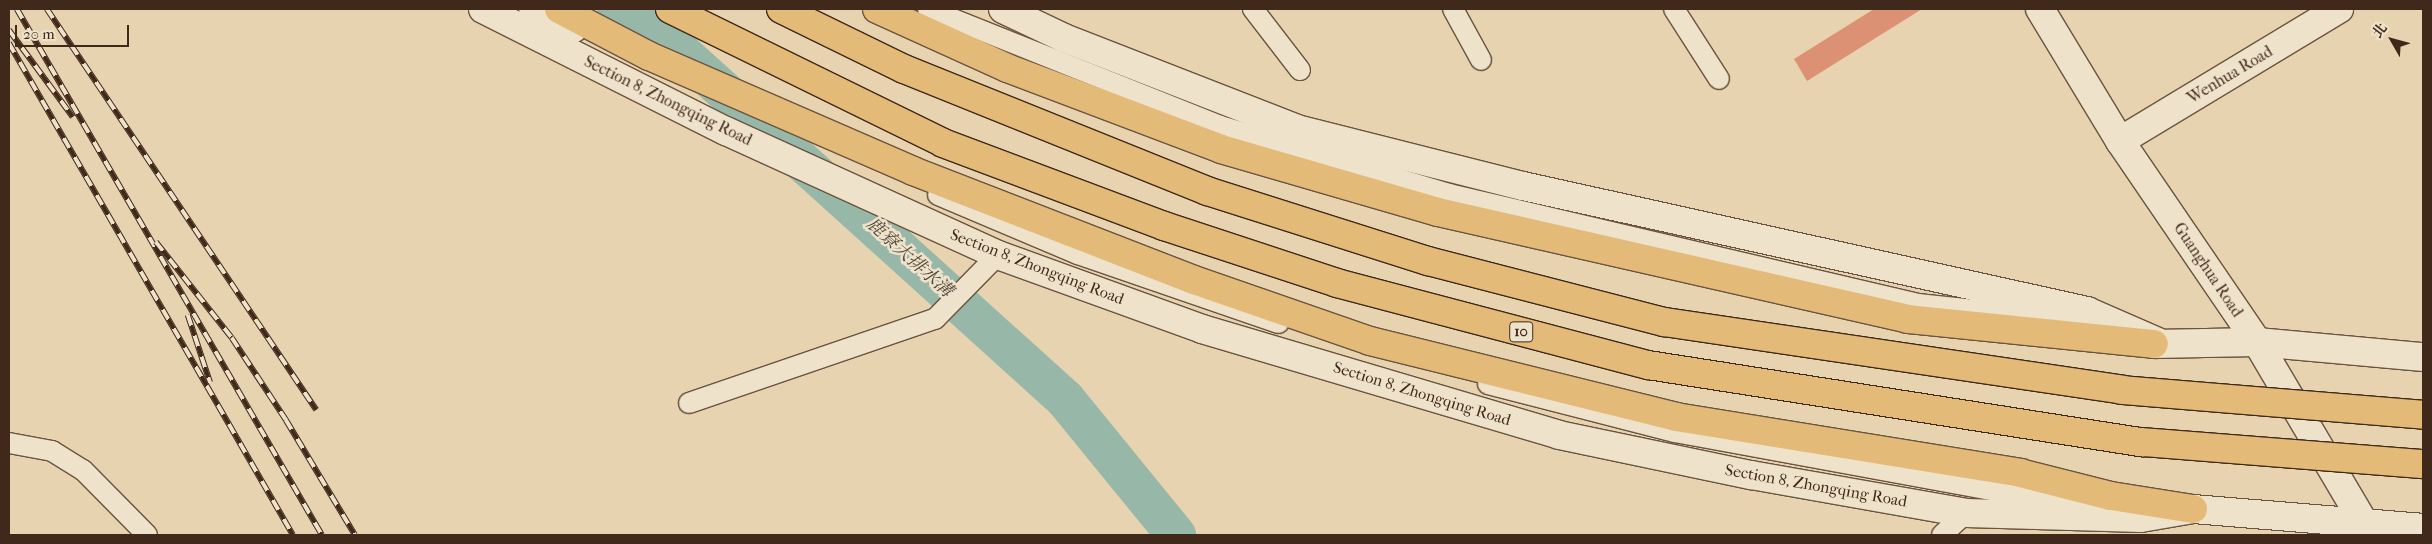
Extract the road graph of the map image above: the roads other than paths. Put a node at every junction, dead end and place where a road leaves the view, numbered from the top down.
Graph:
1 (483, 9) edge
2 (529, 9) edge
3 (559, 9) edge
4 (670, 9) edge
5 (781, 9) edge
6 (877, 9) edge
7 (928, 9) edge
8 (1003, 9) edge
9 (1253, 9) edge
10 (1453, 9) edge
11 (1674, 9) edge
12 (2040, 9) edge
13 (2339, 9) edge
14 (1481, 60) dead end
15 (1300, 70) dead end
16 (1718, 79) dead end
17 (2120, 141) junction
18 (998, 255) junction
19 (2120, 342) junction
20 (2257, 342) junction
21 (2158, 343) junction
22 (2423, 357) edge
23 (689, 403) dead end
24 (2423, 416) edge
25 (9, 442) edge
26 (2423, 464) edge
27 (2192, 509) junction
28 (1966, 513) junction
29 (2141, 518) junction
30 (2423, 528) edge
31 (2365, 532) edge
32 (146, 535) edge
33 (1942, 535) edge

1 - 18 street, Section 8, Zhongqing Road
2 - 29 lane
3 - 27 main road
4 - 26 main road, 10, bridge
5 - 24 main road, bridge
6 - 19 main road
7 - 19 lane
8 - 21 street
9 - 15 lane
10 - 14 lane
11 - 16 lane
12 - 17 street, Guanghua Road
13 - 17 street, Wenhua Road
17 - 20 street, Guanghua Road
18 - 23 lane
18 - 28 street, Section 8, Zhongqing Road
19 - 21 main road
20 - 21 street
20 - 22 street
20 - 31 street, Guanghua Road
25 - 32 lane
27 - 29 street, Section 8, Zhongqing Road
27 - 31 street, Section 8, Zhongqing Road
28 - 29 street, Section 8, Zhongqing Road
28 - 33 lane
30 - 31 street, Section 8, Zhongqing Road

